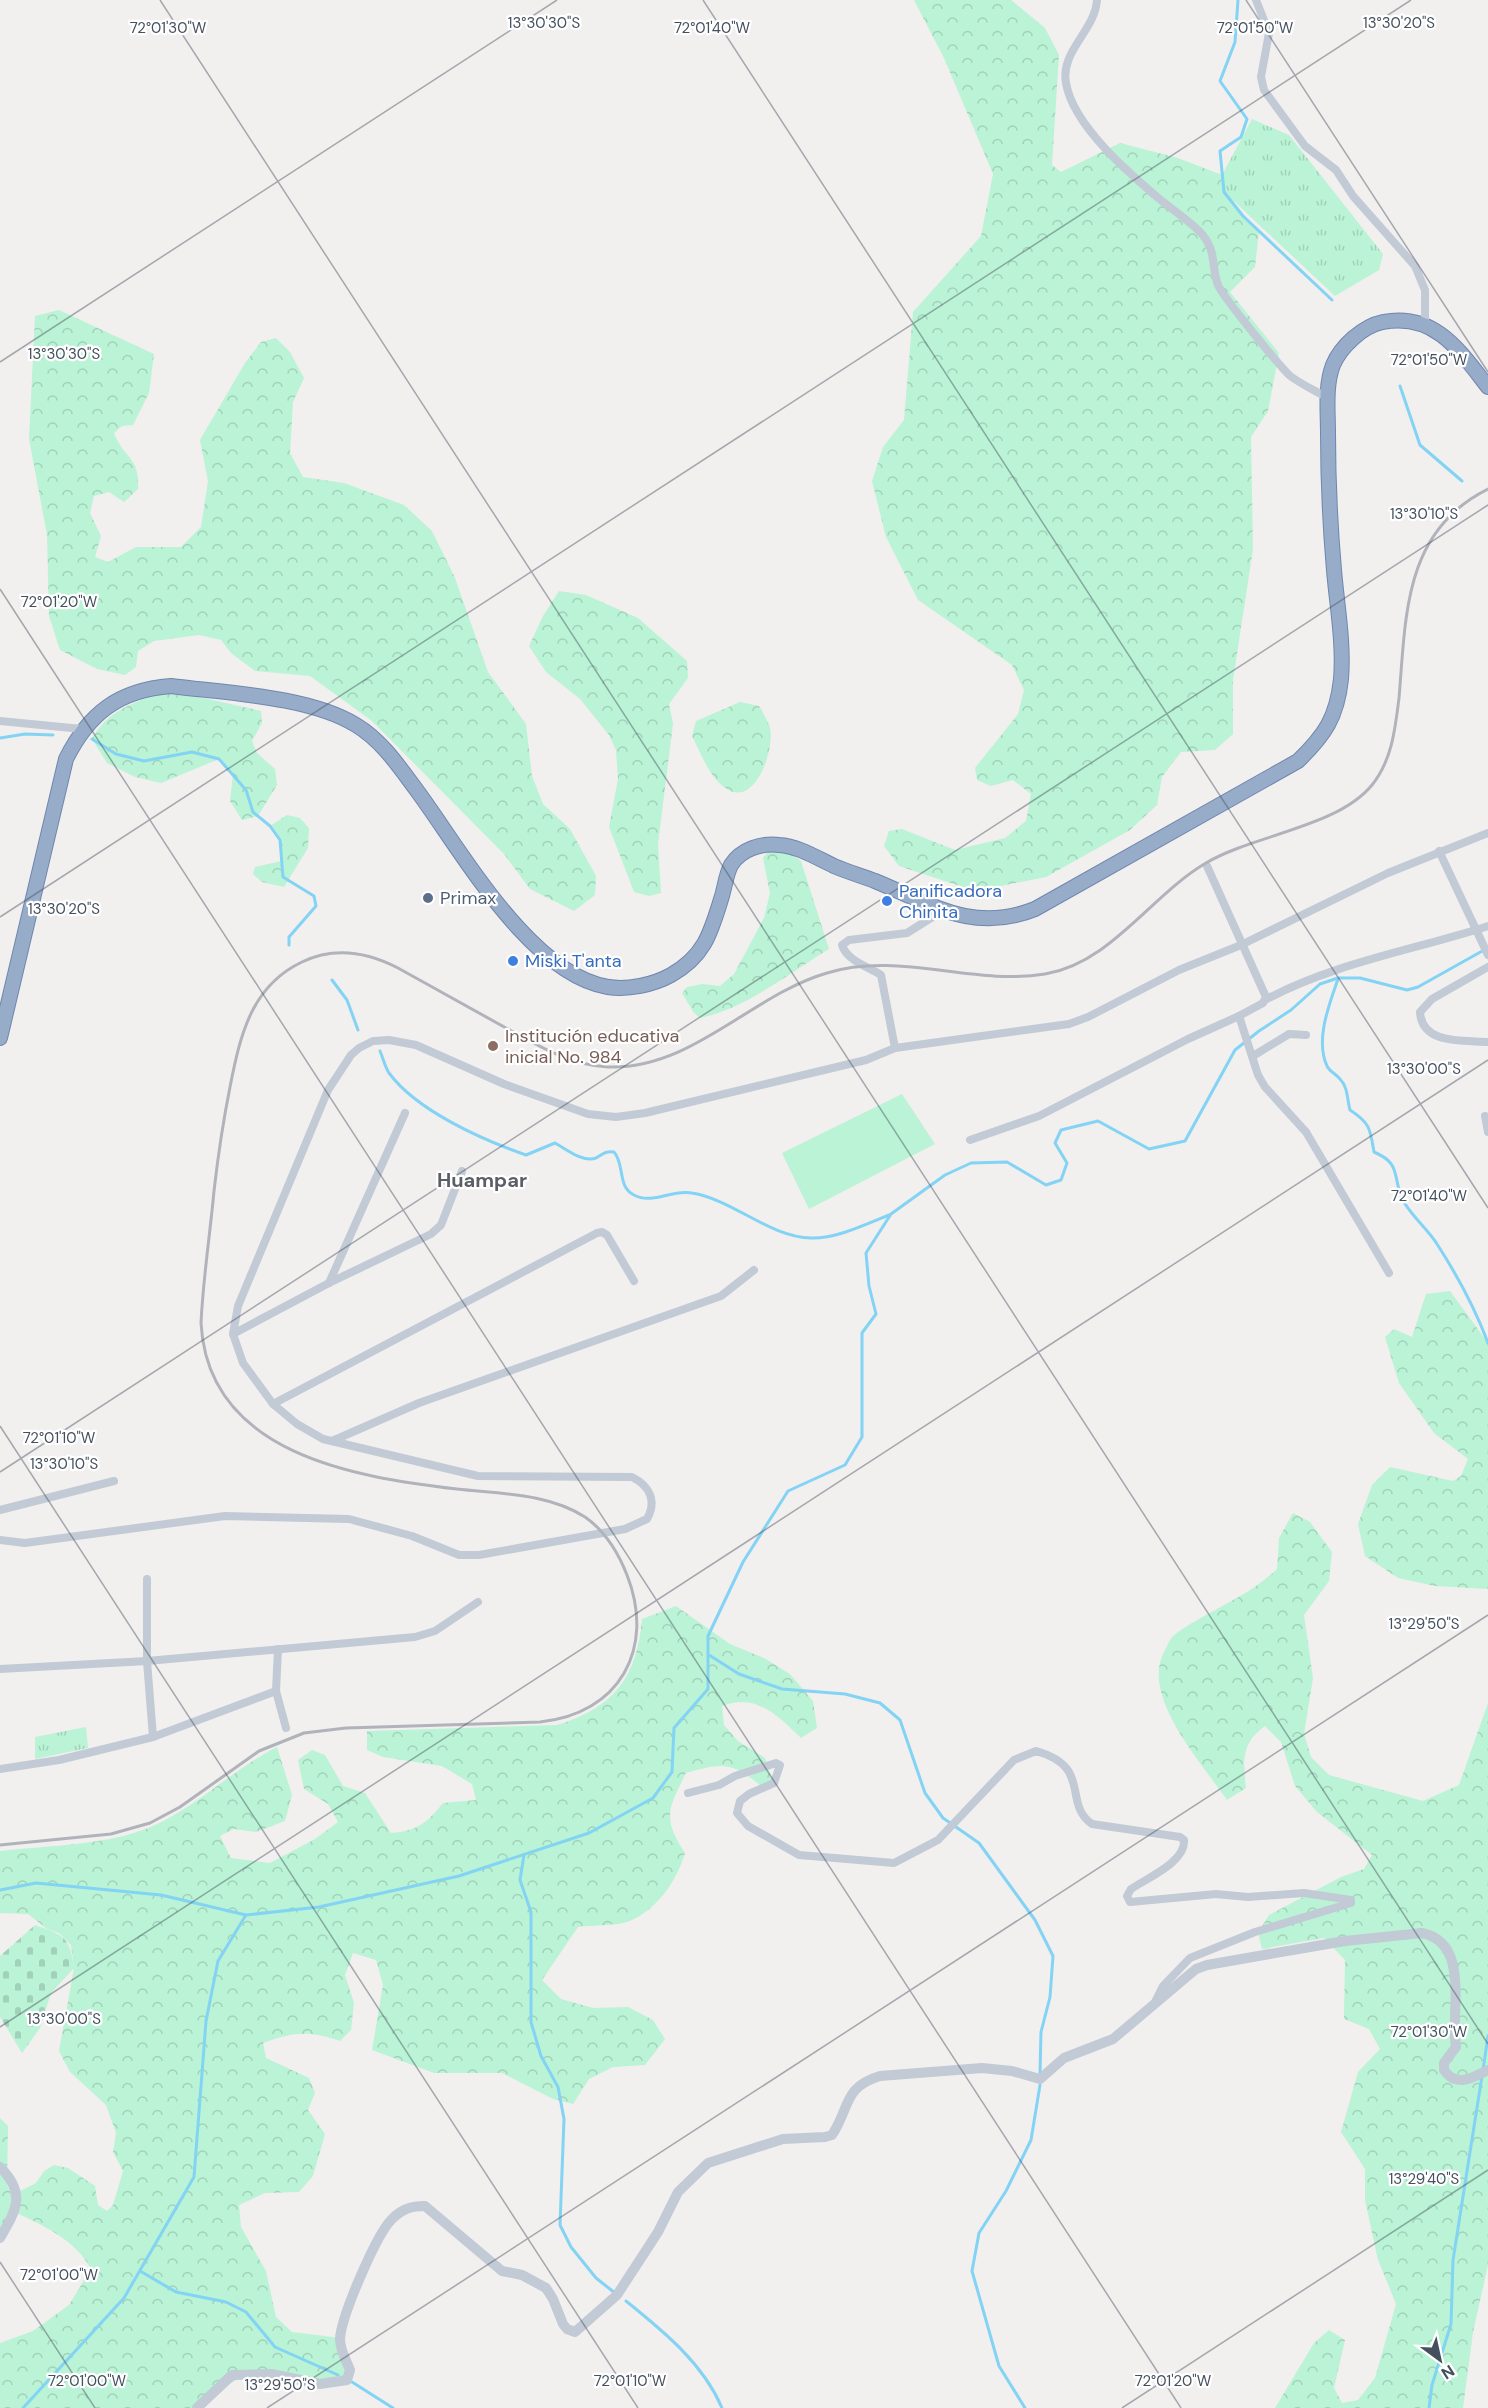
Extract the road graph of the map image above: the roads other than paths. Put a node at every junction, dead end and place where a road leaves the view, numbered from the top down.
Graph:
1 (1097, 0) edge
2 (1256, 0) edge
3 (1425, 324) junction
4 (1488, 387) edge
5 (1328, 398) junction
6 (0, 721) edge
7 (82, 729) junction
8 (1488, 833) edge
9 (1439, 851) junction
10 (1207, 866) dead end
11 (942, 911) junction
12 (1488, 926) edge
13 (1476, 930) junction
14 (1241, 945) junction
15 (1488, 955) edge
16 (1488, 967) edge
17 (1265, 1000) junction
18 (1239, 1016) junction
19 (1306, 1035) dead end
20 (0, 1038) edge
21 (1488, 1042) edge
22 (895, 1048) junction
23 (1252, 1053) junction
24 (405, 1113) dead end
25 (1485, 1116) dead end
26 (1488, 1132) edge
27 (970, 1140) dead end
28 (462, 1171) dead end
29 (754, 1270) dead end
30 (1389, 1273) dead end
31 (634, 1281) dead end
32 (329, 1283) junction
33 (233, 1334) junction
34 (273, 1404) junction
35 (332, 1441) junction
36 (114, 1481) dead end
37 (0, 1510) edge
38 (0, 1540) edge
39 (147, 1579) dead end
40 (478, 1602) dead end
41 (278, 1649) junction
42 (147, 1660) junction
43 (0, 1669) edge
44 (276, 1691) junction
45 (286, 1728) dead end
46 (153, 1737) junction
47 (0, 1769) edge
48 (688, 1793) dead end
49 (1155, 2002) junction
50 (1488, 2070) edge
51 (0, 2167) edge
52 (0, 2238) edge
53 (198, 2408) edge

1 - 5 street
2 - 3 street
3 - 4 highway
3 - 5 highway
5 - 11 highway
6 - 7 street
7 - 11 highway
7 - 20 highway
8 - 9 street
9 - 13 street
9 - 14 street
10 - 14 street
11 - 22 street
12 - 13 street
13 - 15 street
13 - 17 street
14 - 17 street
14 - 22 street
16 - 21 street
17 - 18 street
18 - 23 street
18 - 27 street
19 - 23 street
22 - 33 street
23 - 30 street
24 - 32 street
25 - 26 street
28 - 32 street
29 - 35 street
31 - 34 street
32 - 33 street
33 - 34 street
34 - 35 street
35 - 38 street
36 - 37 street
39 - 42 street
40 - 41 street
41 - 42 street
41 - 44 street
42 - 43 street
42 - 46 street
44 - 45 street
44 - 46 street
46 - 47 street
48 - 49 street
49 - 50 street
49 - 53 street
51 - 52 street

